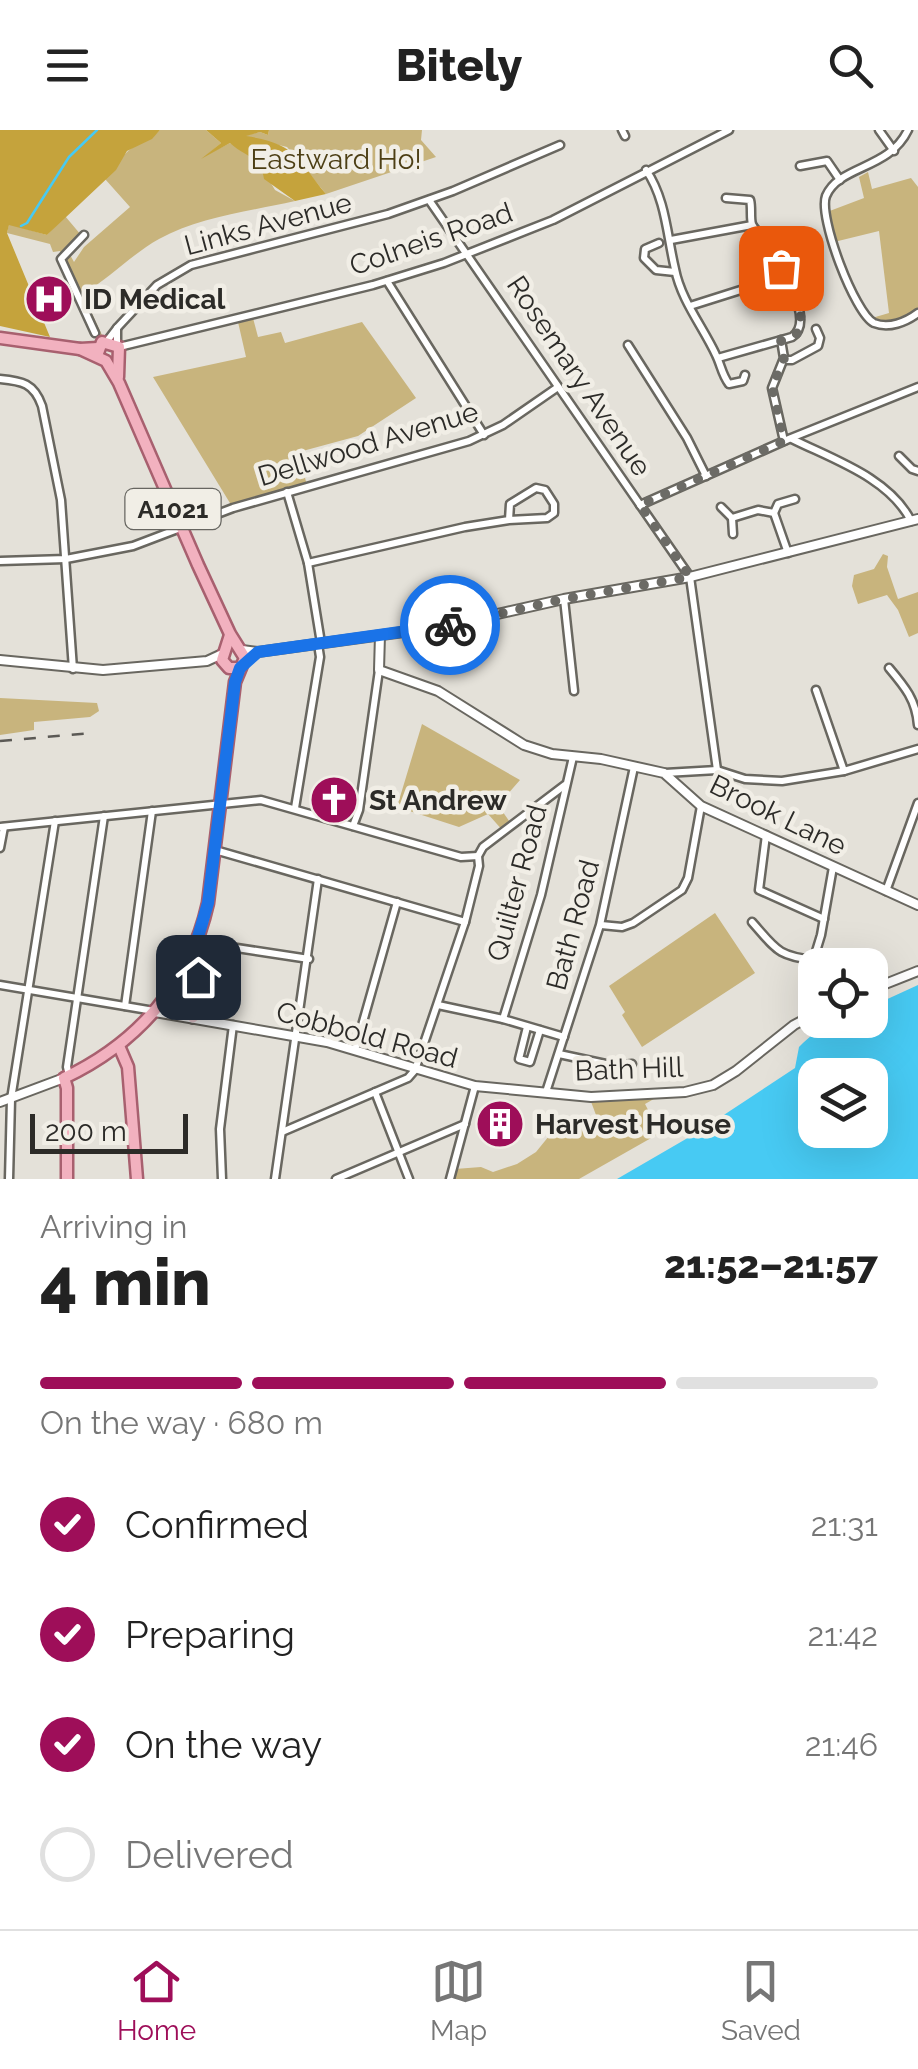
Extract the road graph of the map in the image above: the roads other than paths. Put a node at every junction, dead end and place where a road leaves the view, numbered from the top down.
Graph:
1 (704, 130) edge
2 (729, 130) edge
3 (879, 130) edge
4 (908, 130) edge
5 (709, 140) junction
6 (560, 146) dead end
7 (894, 152) junction
8 (800, 166) dead end
9 (646, 170) junction
10 (840, 180) junction
11 (726, 198) dead end
12 (429, 200) junction
13 (752, 225) junction
14 (84, 236) dead end
15 (670, 240) junction
16 (658, 243) dead end
17 (469, 254) junction
18 (675, 272) junction
19 (785, 276) junction
20 (386, 281) junction
21 (690, 306) junction
22 (918, 313) edge
23 (816, 329) dead end
24 (0, 338) edge
25 (781, 340) junction
26 (628, 345) dead end
27 (110, 348) junction
28 (718, 358) junction
29 (784, 360) junction
30 (745, 375) dead end
31 (0, 380) edge
32 (918, 386) edge
33 (558, 388) junction
34 (484, 435) junction
35 (788, 440) junction
36 (900, 456) dead end
37 (918, 471) edge
38 (706, 476) junction
39 (288, 492) junction
40 (795, 498) dead end
41 (640, 505) junction
42 (722, 508) dead end
43 (774, 512) junction
44 (732, 518) junction
45 (509, 520) junction
46 (914, 520) edge
47 (182, 527) junction
48 (733, 534) dead end
49 (788, 553) junction
50 (66, 559) junction
51 (0, 562) edge
52 (308, 563) junction
53 (690, 577) junction
54 (564, 599) junction
55 (380, 635) junction
56 (320, 644) junction
57 (233, 658) junction
58 (0, 660) edge
59 (73, 668) junction
60 (889, 668) dead end
61 (378, 670) junction
62 (574, 690) dead end
63 (816, 690) dead end
64 (918, 725) edge
65 (918, 749) edge
66 (573, 758) junction
67 (634, 767) junction
68 (716, 770) junction
69 (844, 771) junction
70 (664, 773) junction
71 (565, 784) junction
72 (220, 803) junction
73 (918, 803) edge
74 (700, 806) junction
75 (295, 808) junction
76 (152, 811) junction
77 (104, 816) junction
78 (55, 822) junction
79 (353, 826) junction
80 (2, 827) edge
81 (766, 836) junction
82 (0, 848) edge
83 (215, 850) junction
84 (478, 856) junction
85 (833, 867) junction
86 (318, 879) junction
87 (886, 891) junction
88 (396, 902) junction
89 (918, 906) edge
90 (824, 919) junction
91 (464, 922) junction
92 (752, 922) dead end
93 (600, 925) junction
94 (202, 940) junction
95 (817, 948) edge
96 (798, 958) edge
97 (309, 959) junction
98 (918, 971) edge
99 (888, 983) edge
100 (0, 985) edge
101 (30, 990) junction
102 (78, 998) junction
103 (438, 1005) junction
104 (125, 1006) junction
105 (155, 1012) junction
106 (194, 1018) junction
107 (503, 1019) junction
108 (798, 1023) edge
109 (233, 1025) junction
110 (527, 1026) junction
111 (540, 1030) junction
112 (297, 1035) junction
113 (564, 1037) junction
114 (119, 1046) junction
115 (355, 1050) junction
116 (560, 1054) junction
117 (632, 1064) dead end
118 (415, 1070) junction
119 (66, 1077) junction
120 (475, 1086) junction
121 (375, 1092) junction
122 (546, 1092) junction
123 (12, 1099) junction
124 (0, 1102) edge
125 (465, 1124) junction
126 (282, 1132) junction
127 (400, 1152) junction
128 (9, 1179) edge
129 (66, 1179) edge
130 (137, 1179) edge
131 (222, 1179) edge
132 (275, 1179) edge
133 (336, 1179) edge
134 (409, 1179) edge
135 (450, 1179) edge

1 - 5 street
2 - 5 street, Colneis Road
3 - 7 street
4 - 7 street
5 - 9 street, Colneis Road
6 - 12 street, Links Avenue
7 - 10 street
8 - 10 street
9 - 15 street
9 - 17 street, Colneis Road
10 - 22 street
11 - 13 street
12 - 17 street, Rosemary Avenue
12 - 27 street, Links Avenue
13 - 15 street
13 - 19 street
14 - 27 street
15 - 18 street
16 - 18 street
17 - 20 street, Colneis Road
17 - 33 street, Rosemary Avenue
18 - 21 street
19 - 21 street
19 - 25 street
20 - 27 street, Colneis Road
20 - 34 street
21 - 28 street
23 - 29 street
24 - 27 main road
25 - 28 street
25 - 29 street
26 - 38 street
27 - 47 main road, A1021
28 - 30 street
29 - 35 street
31 - 50 street
32 - 35 street
33 - 34 street, Dellwood Avenue
33 - 41 street, Rosemary Avenue
34 - 39 street, Dellwood Avenue
35 - 38 street
35 - 46 street
36 - 37 street
38 - 41 street
39 - 47 street, Dellwood Avenue
39 - 52 street
40 - 43 street
41 - 53 street, Rosemary Avenue
42 - 44 street
43 - 44 street
43 - 49 street
44 - 48 street
45 - 45 street
45 - 52 street
46 - 49 street
47 - 50 street, Dellwood Avenue
47 - 57 main road, A1021
49 - 53 street
50 - 51 street, Dellwood Avenue
50 - 59 street
52 - 56 street
53 - 54 street
53 - 68 street
54 - 55 street
54 - 62 street
55 - 56 street
55 - 61 street
56 - 57 street
56 - 75 street
57 - 59 street
57 - 72 main road
58 - 59 street
60 - 64 street
61 - 66 street
61 - 79 street
63 - 69 street
65 - 69 street
66 - 67 street
66 - 71 street, Quilter Road
67 - 70 street
67 - 93 street, Bath Road
68 - 69 street
68 - 70 street
70 - 74 street, Brook Lane
71 - 84 street
71 - 107 street, Quilter Road
72 - 75 street
72 - 76 street
72 - 83 main road
73 - 87 street
74 - 81 street, Brook Lane
74 - 93 street
75 - 79 street
76 - 77 street
76 - 104 street
77 - 78 street
77 - 102 street
78 - 80 street
78 - 101 street
79 - 84 street
80 - 82 street
81 - 85 street, Brook Lane
81 - 90 street
83 - 86 street
83 - 94 main road
84 - 91 street
85 - 87 street, Brook Lane
85 - 90 street
86 - 88 street
86 - 97 street
87 - 89 street, Brook Lane
88 - 91 street
88 - 115 street
90 - 95 street
91 - 103 street
92 - 96 street
93 - 113 street, Bath Road
94 - 97 street
94 - 105 main road
94 - 106 main road
97 - 112 street
98 - 99 street
100 - 101 street, Cobbold Road
101 - 102 street, Cobbold Road
101 - 123 street
102 - 104 street, Cobbold Road
102 - 119 street
103 - 107 street
103 - 118 street
104 - 105 street, Cobbold Road
105 - 106 street, Cobbold Road
105 - 114 main road
106 - 109 street, Cobbold Road
107 - 110 street
108 - 122 street, Bath Hill
109 - 112 street, Cobbold Road
109 - 131 street
110 - 111 street
110 - 111 street
111 - 113 street
112 - 115 street, Cobbold Road
112 - 126 street
113 - 116 street, Bath Road
114 - 119 main road
114 - 130 main road
115 - 118 street, Cobbold Road
116 - 117 street
116 - 122 street, Bath Road
118 - 120 street, Cobbold Road
118 - 121 street
119 - 123 street
119 - 129 main road
120 - 122 street, Cobbold Road
120 - 125 street
121 - 126 street
121 - 127 street
123 - 124 street
123 - 128 street
125 - 127 street
125 - 135 street
126 - 132 street
127 - 133 street
127 - 134 street

